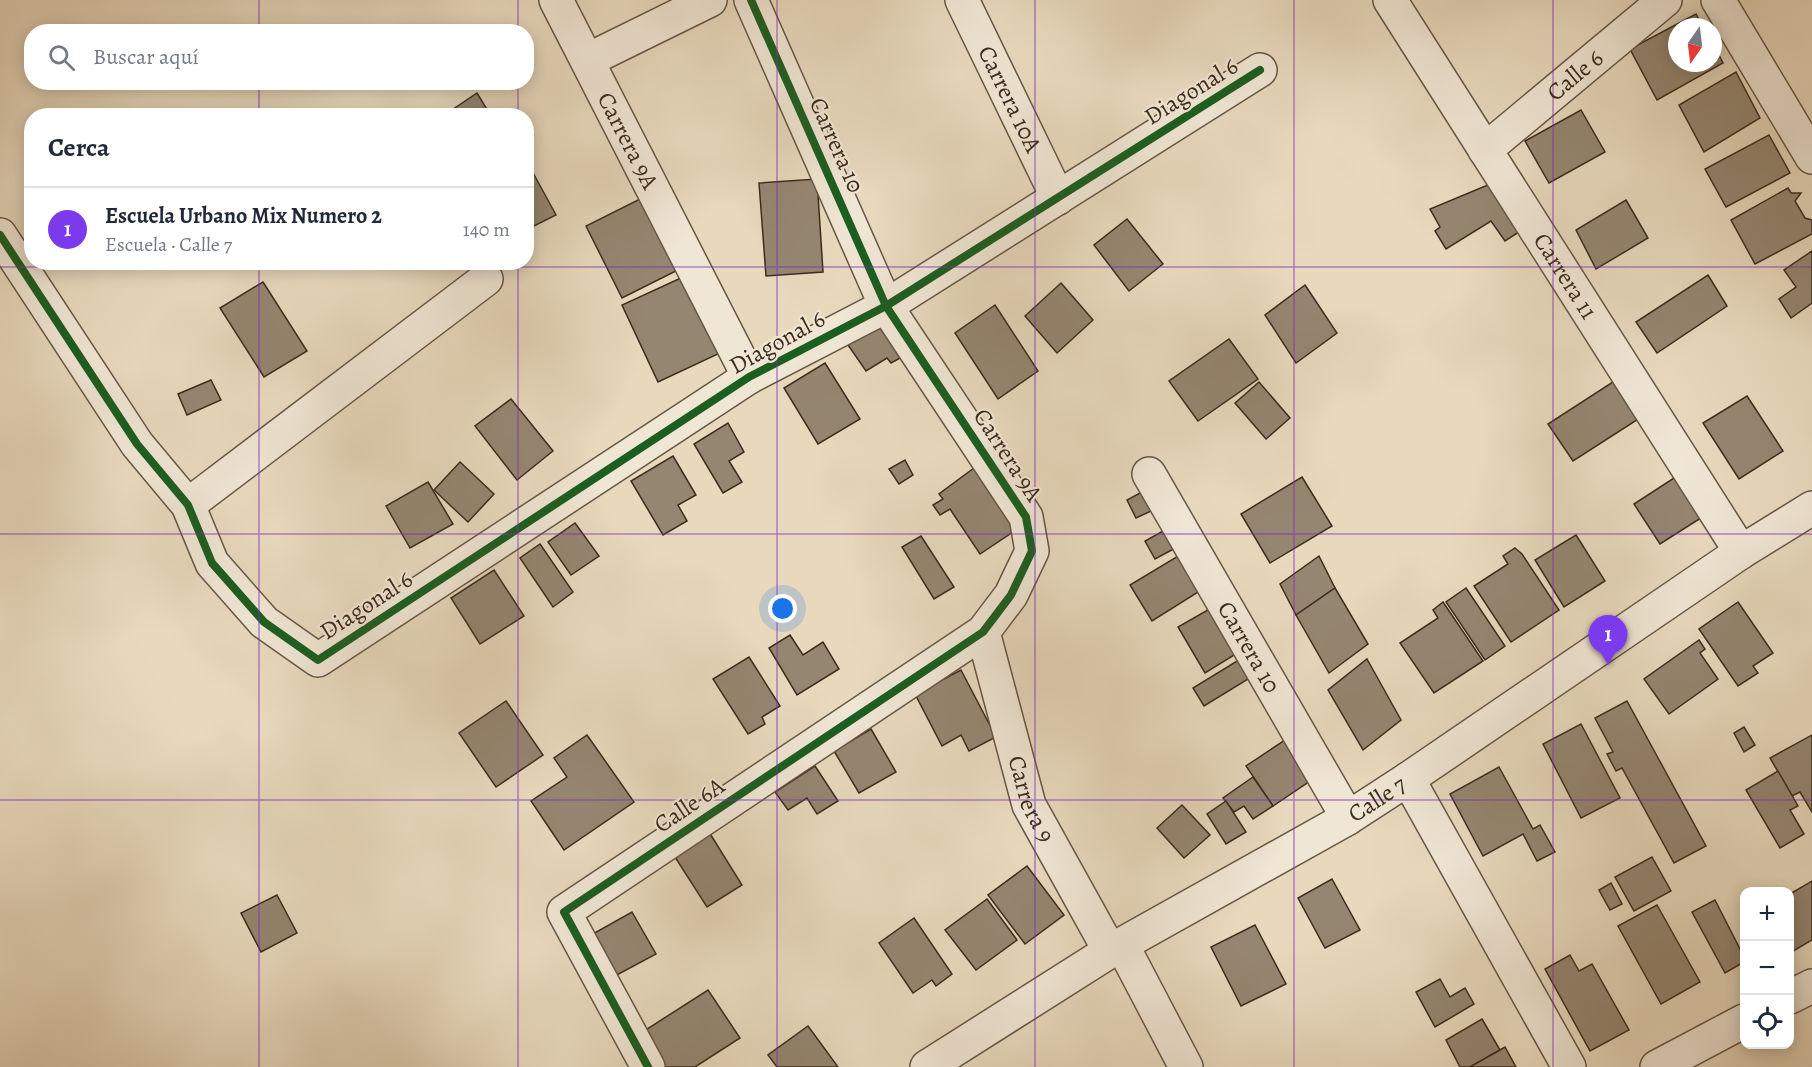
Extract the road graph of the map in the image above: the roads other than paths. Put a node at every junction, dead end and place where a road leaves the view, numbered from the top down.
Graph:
1 (556, 0) edge
2 (710, 0) edge
3 (752, 0) edge
4 (963, 0) edge
5 (1390, 0) edge
6 (1665, 0) edge
7 (1718, 0) edge
8 (588, 60) junction
9 (1260, 70) dead end
10 (1485, 150) junction
11 (1812, 157) edge
12 (1058, 198) junction
13 (4, 250) edge
14 (486, 279) dead end
15 (886, 306) junction
16 (749, 377) junction
17 (1149, 474) dead end
18 (188, 506) junction
19 (1812, 508) edge
20 (1741, 552) junction
21 (983, 632) junction
22 (1408, 779) junction
23 (1348, 818) junction
24 (1116, 948) junction
25 (1812, 986) edge
26 (1794, 995) edge
27 (1740, 1023) edge
28 (648, 1067) edge
29 (927, 1067) edge
30 (1186, 1067) edge
31 (1569, 1067) edge
32 (1657, 1067) edge

1 - 8 street, Carrera 9A
2 - 8 street
3 - 15 street, Carrera 10
4 - 12 street, Carrera 10A
5 - 10 street, Carrera 11
6 - 10 street, Calle 6
7 - 11 street
8 - 16 street, Carrera 9A
9 - 12 street, Diagonal 6
10 - 20 street, Carrera 11
12 - 15 street, Diagonal 6
13 - 18 street
14 - 18 street
15 - 16 street, Diagonal 6
15 - 21 street, Carrera 9A
16 - 18 street, Diagonal 6
17 - 23 street, Carrera 10
19 - 20 street, Calle 7
20 - 22 street, Calle 7
21 - 24 street, Carrera 9
21 - 28 street, Calle 6A
22 - 23 street, Calle 7
22 - 31 street
23 - 24 street, Calle 7
24 - 29 street, Calle 7
24 - 30 street, Carrera 9
25 - 26 street
27 - 32 street

